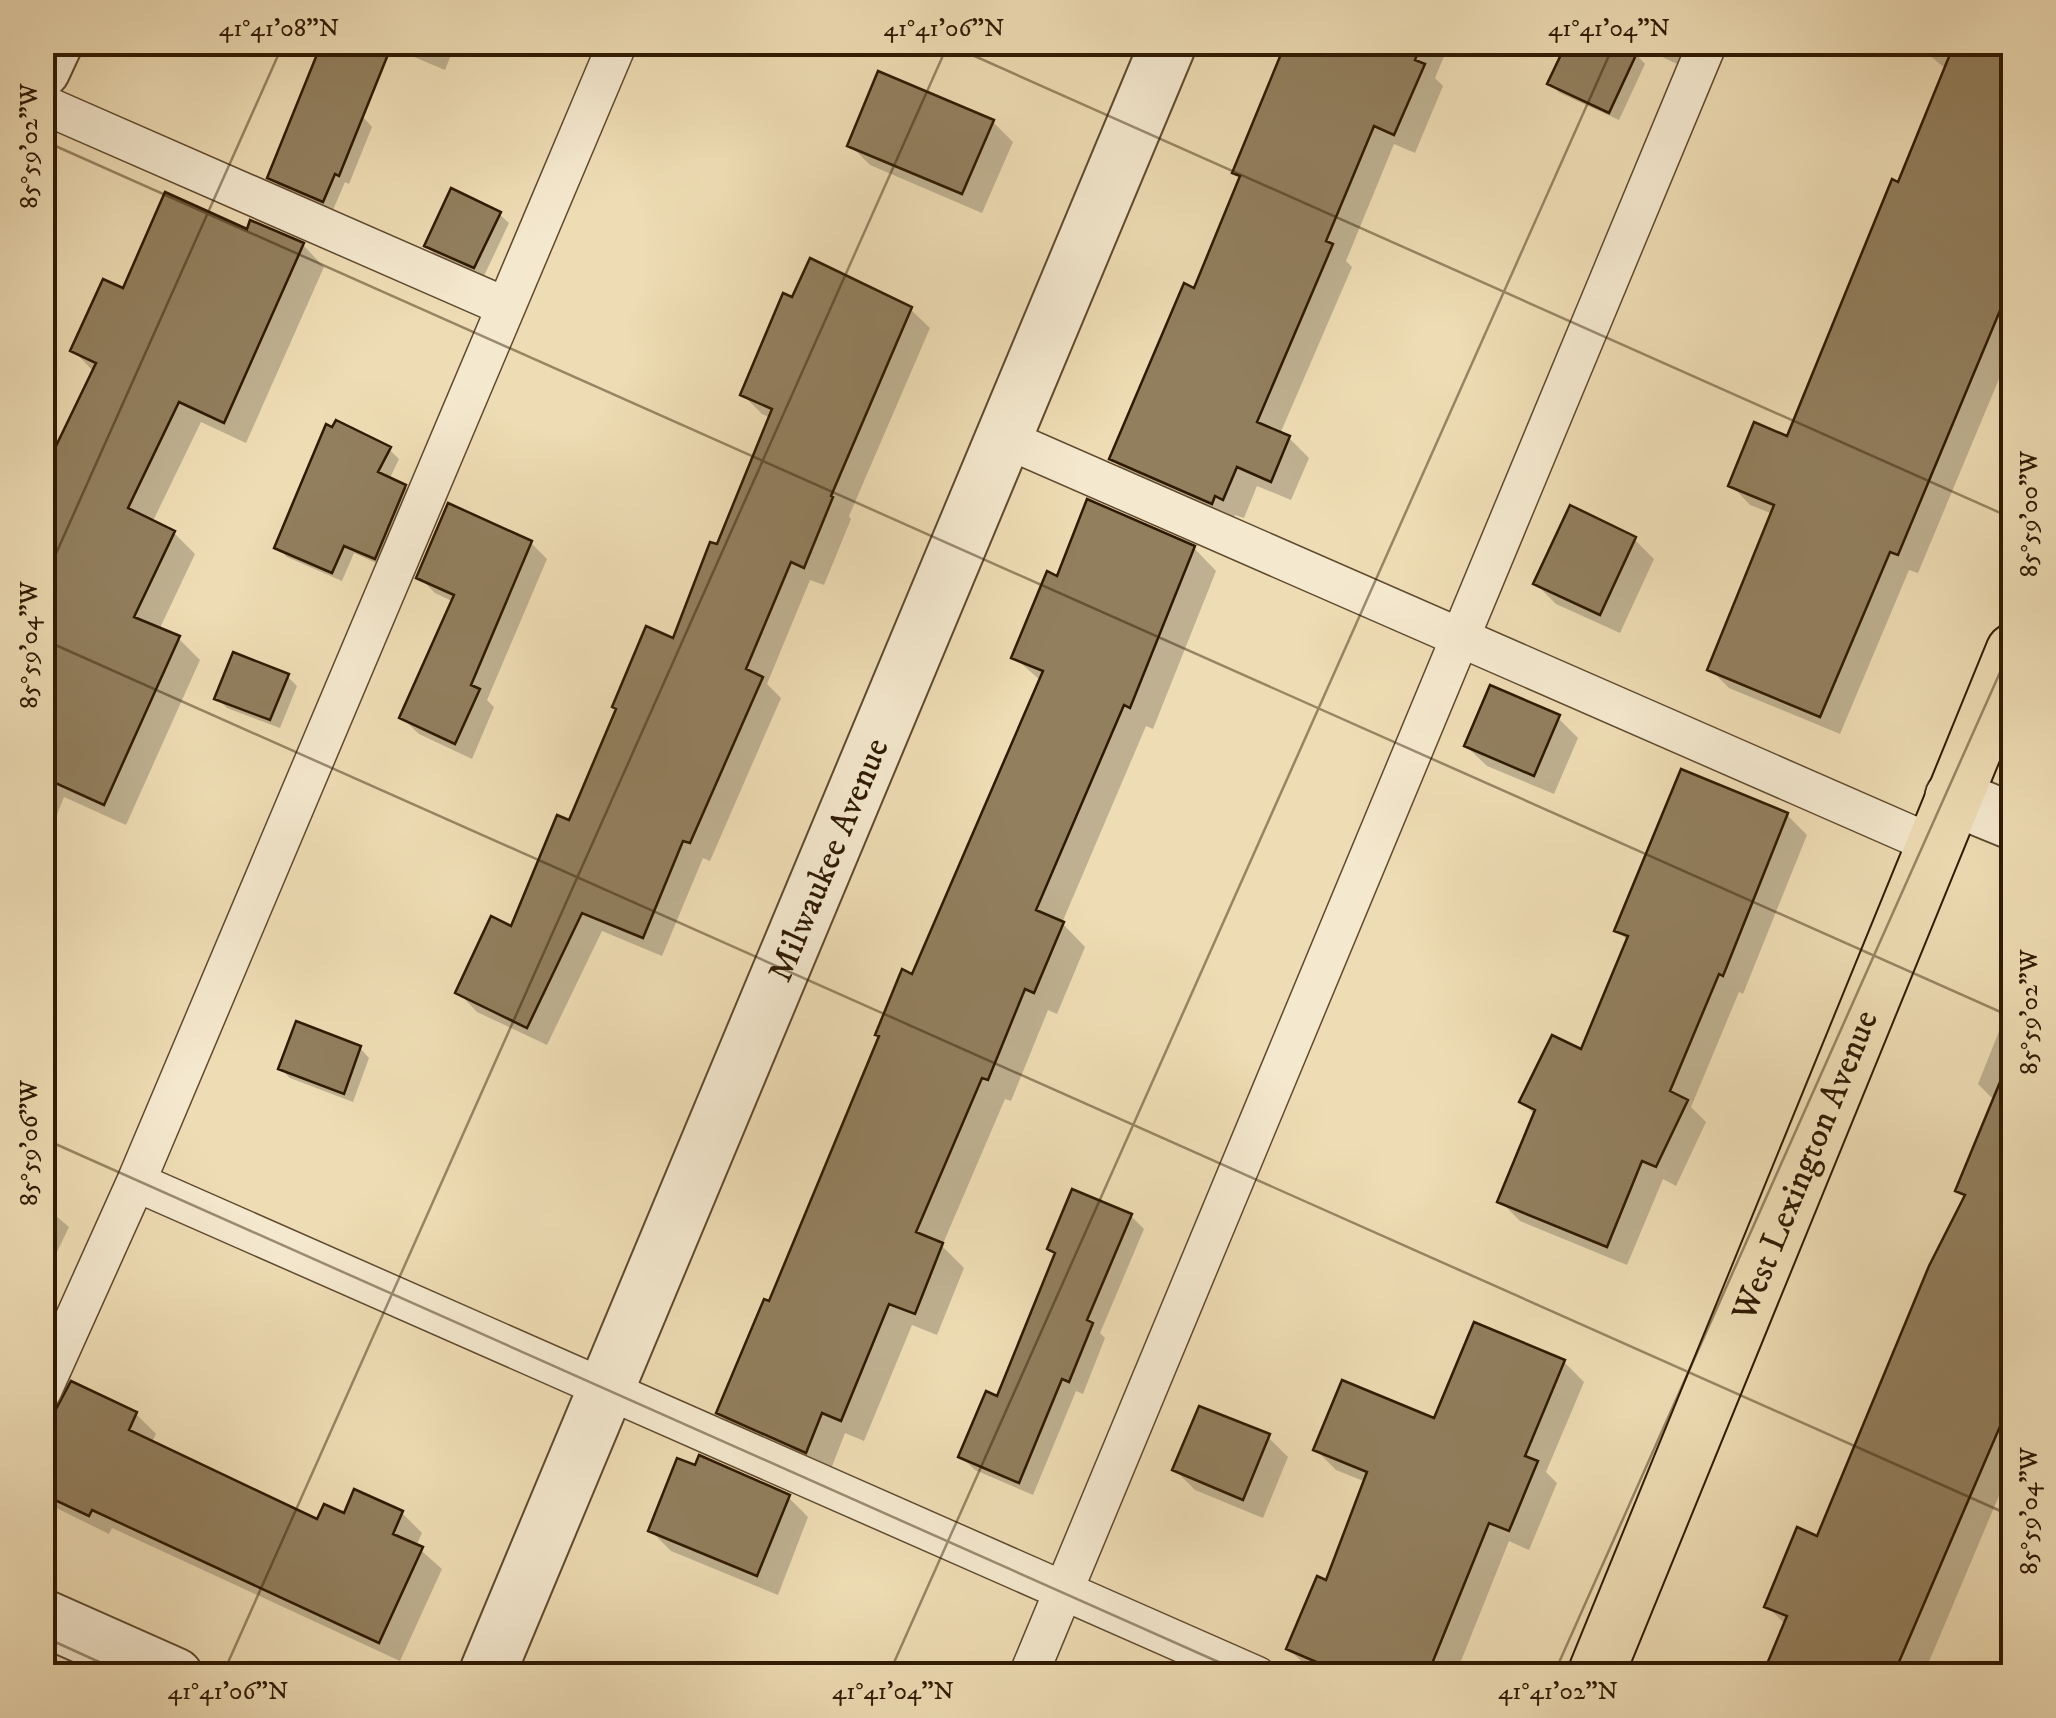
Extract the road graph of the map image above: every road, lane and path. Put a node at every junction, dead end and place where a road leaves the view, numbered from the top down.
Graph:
1 (54, 42) edge
2 (618, 42) edge
3 (1170, 42) edge
4 (1708, 42) edge
5 (42, 70) edge
6 (42, 104) edge
7 (506, 307) junction
8 (1004, 438) junction
9 (1461, 636) junction
10 (2014, 651) edge
11 (1944, 821) junction
12 (2014, 822) edge
13 (136, 1182) junction
14 (606, 1389) junction
15 (42, 1391) edge
16 (1064, 1590) junction
17 (42, 1617) edge
18 (176, 1676) edge
19 (486, 1676) edge
20 (1028, 1676) edge
21 (1256, 1676) edge
22 (1595, 1676) edge

1 - 5 street
2 - 7 lane
3 - 8 street, Milwaukee Avenue
4 - 9 lane
6 - 7 lane
7 - 13 lane
8 - 9 lane
8 - 14 street, Milwaukee Avenue
9 - 11 lane
9 - 16 lane
10 - 11 main road, West Lexington Avenue
11 - 12 street
11 - 22 main road, West Lexington Avenue
13 - 14 lane
13 - 15 lane
14 - 16 lane
14 - 19 street, Milwaukee Avenue
16 - 20 lane
16 - 21 lane
17 - 18 street

